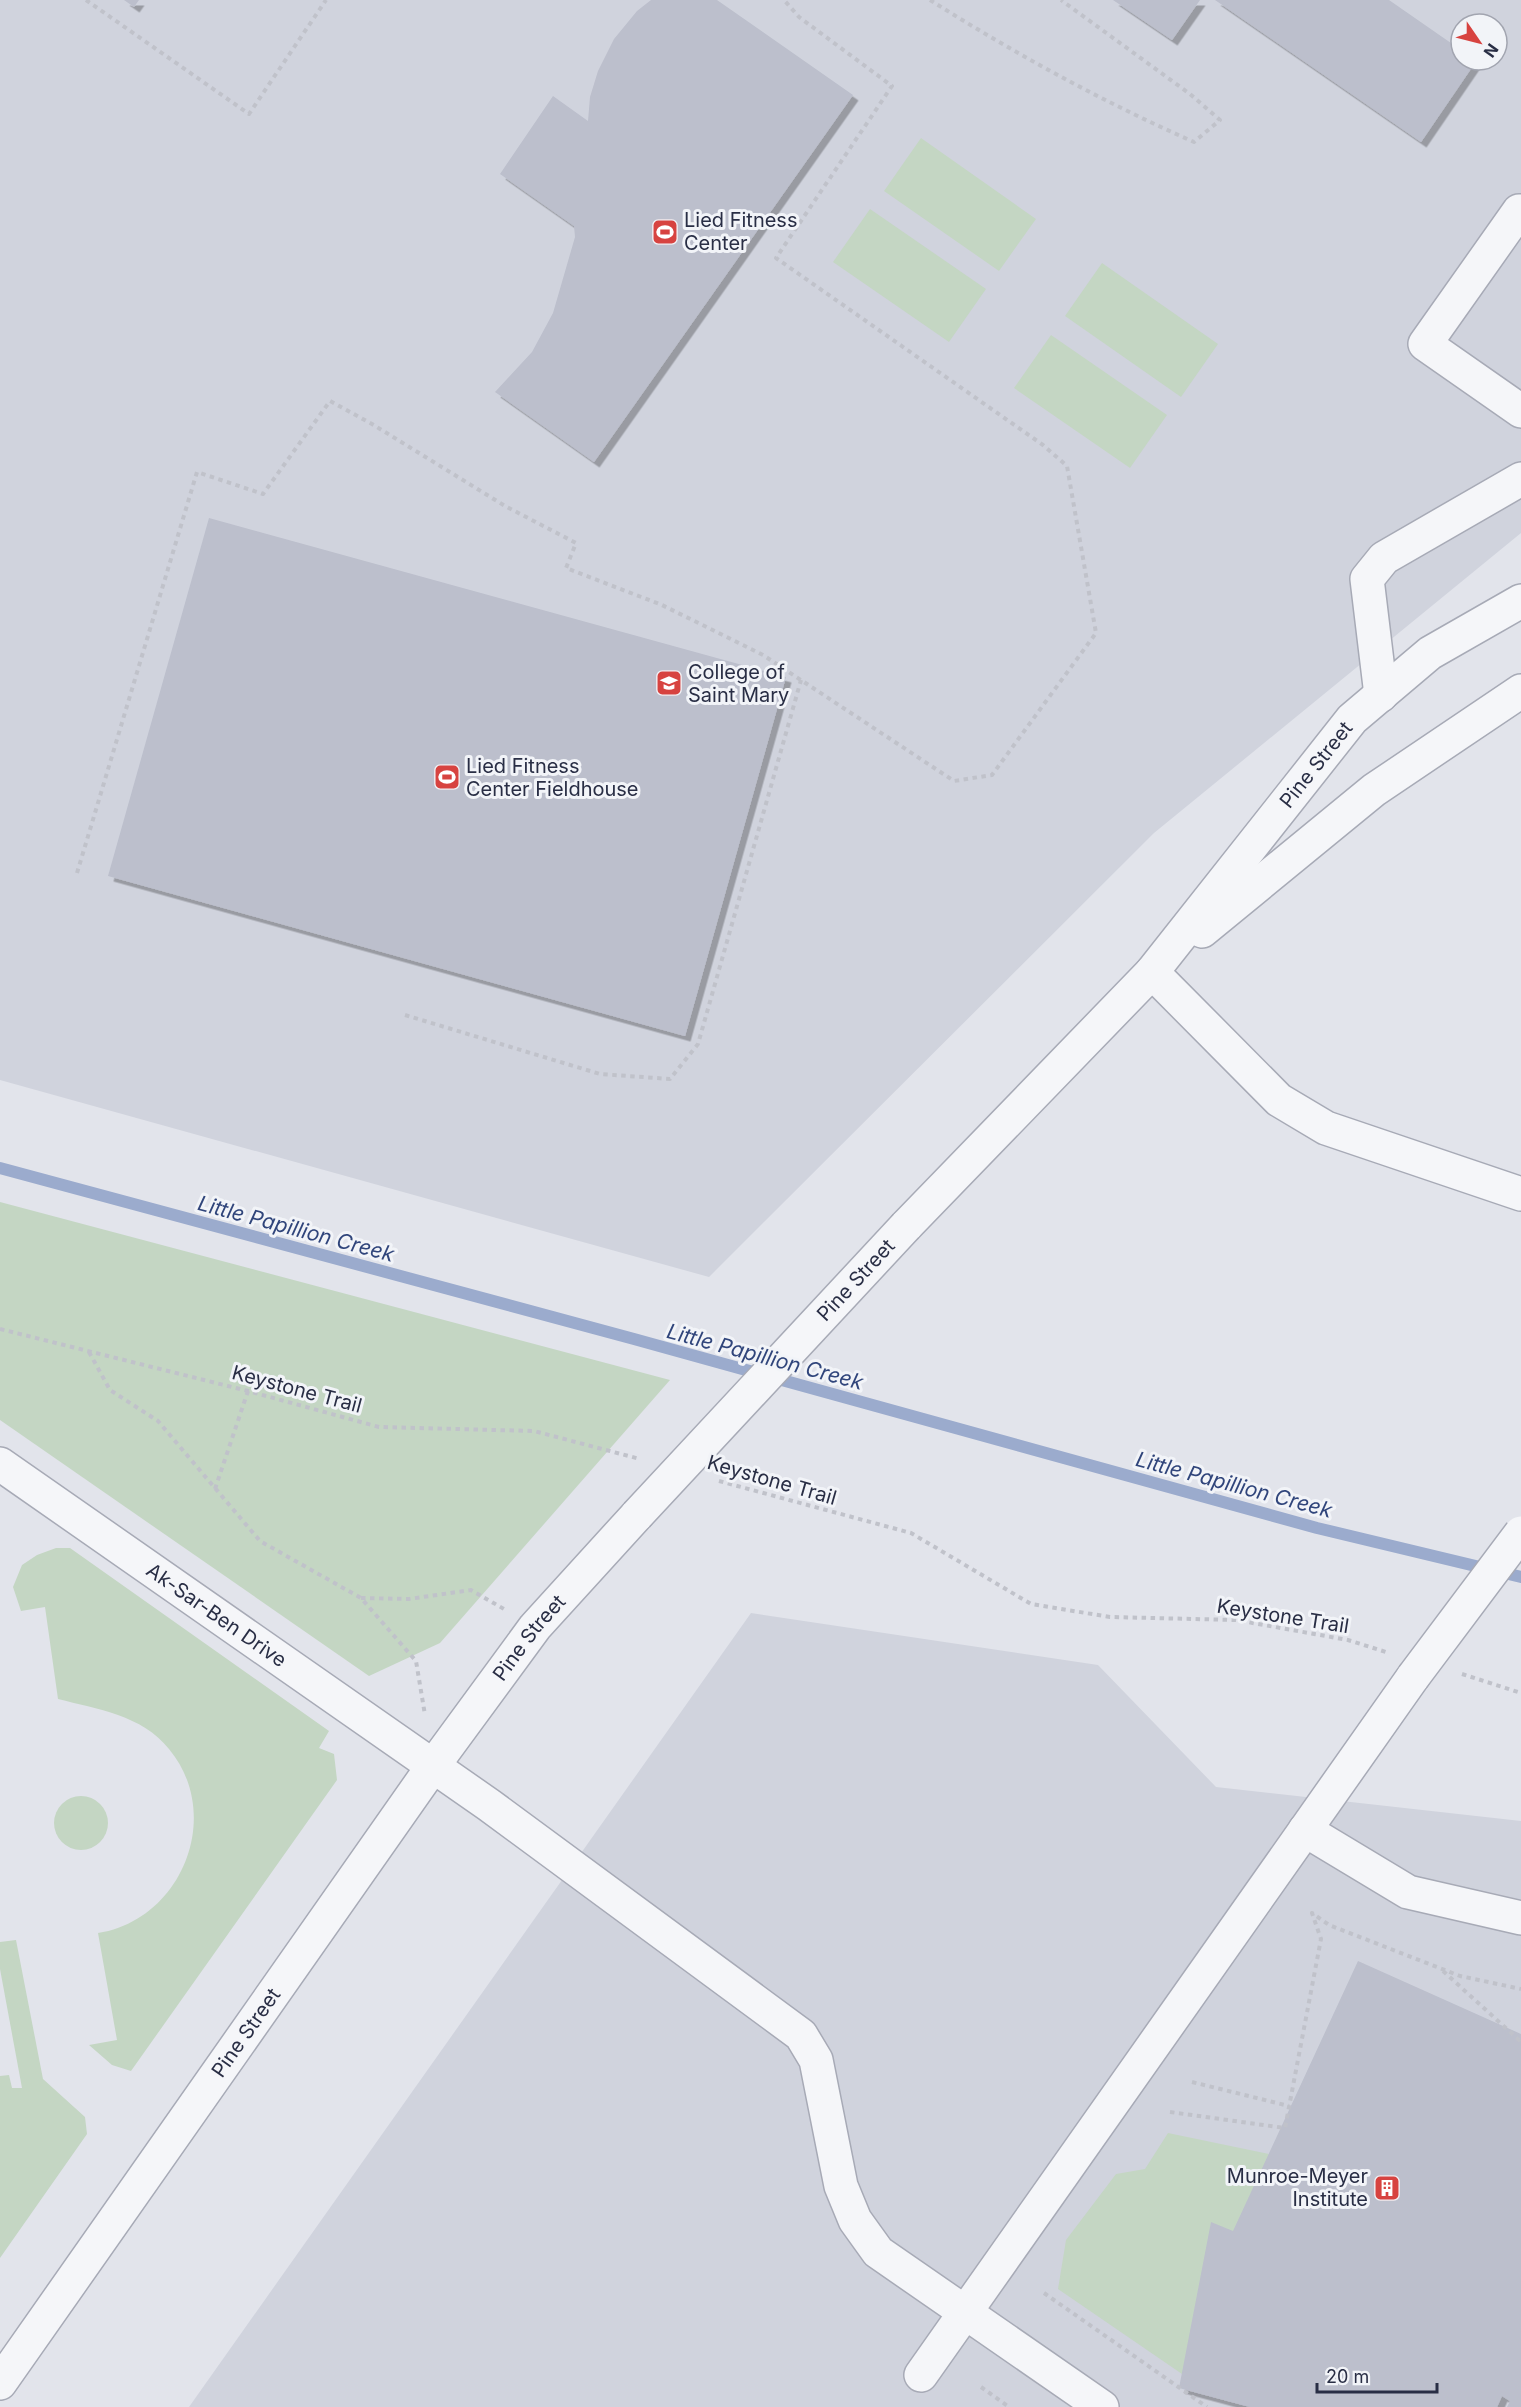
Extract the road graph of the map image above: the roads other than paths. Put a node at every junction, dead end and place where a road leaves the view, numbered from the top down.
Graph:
1 (1521, 213) edge
2 (1521, 411) edge
3 (1521, 479) edge
4 (1521, 600) edge
5 (1521, 691) edge
6 (1381, 695) junction
7 (1152, 972) junction
8 (1521, 1194) edge
9 (0, 1464) edge
10 (1521, 1533) edge
11 (433, 1766) junction
12 (1305, 1830) junction
13 (1521, 1918) edge
14 (966, 2313) junction
15 (921, 2375) dead end
16 (0, 2383) edge
17 (1102, 2407) edge

1 - 2 street
3 - 6 street
4 - 6 street, Pine Street
5 - 7 street, Pine Street
6 - 7 street, Pine Street
7 - 8 street
7 - 11 street, Pine Street, bridge
9 - 11 street, Ak-Sar-Ben Drive
10 - 12 street, bridge
11 - 14 street, Ak-Sar-Ben Drive
11 - 16 street, Pine Street
12 - 13 street
12 - 14 street
14 - 15 street
14 - 17 street, Ak-Sar-Ben Drive

